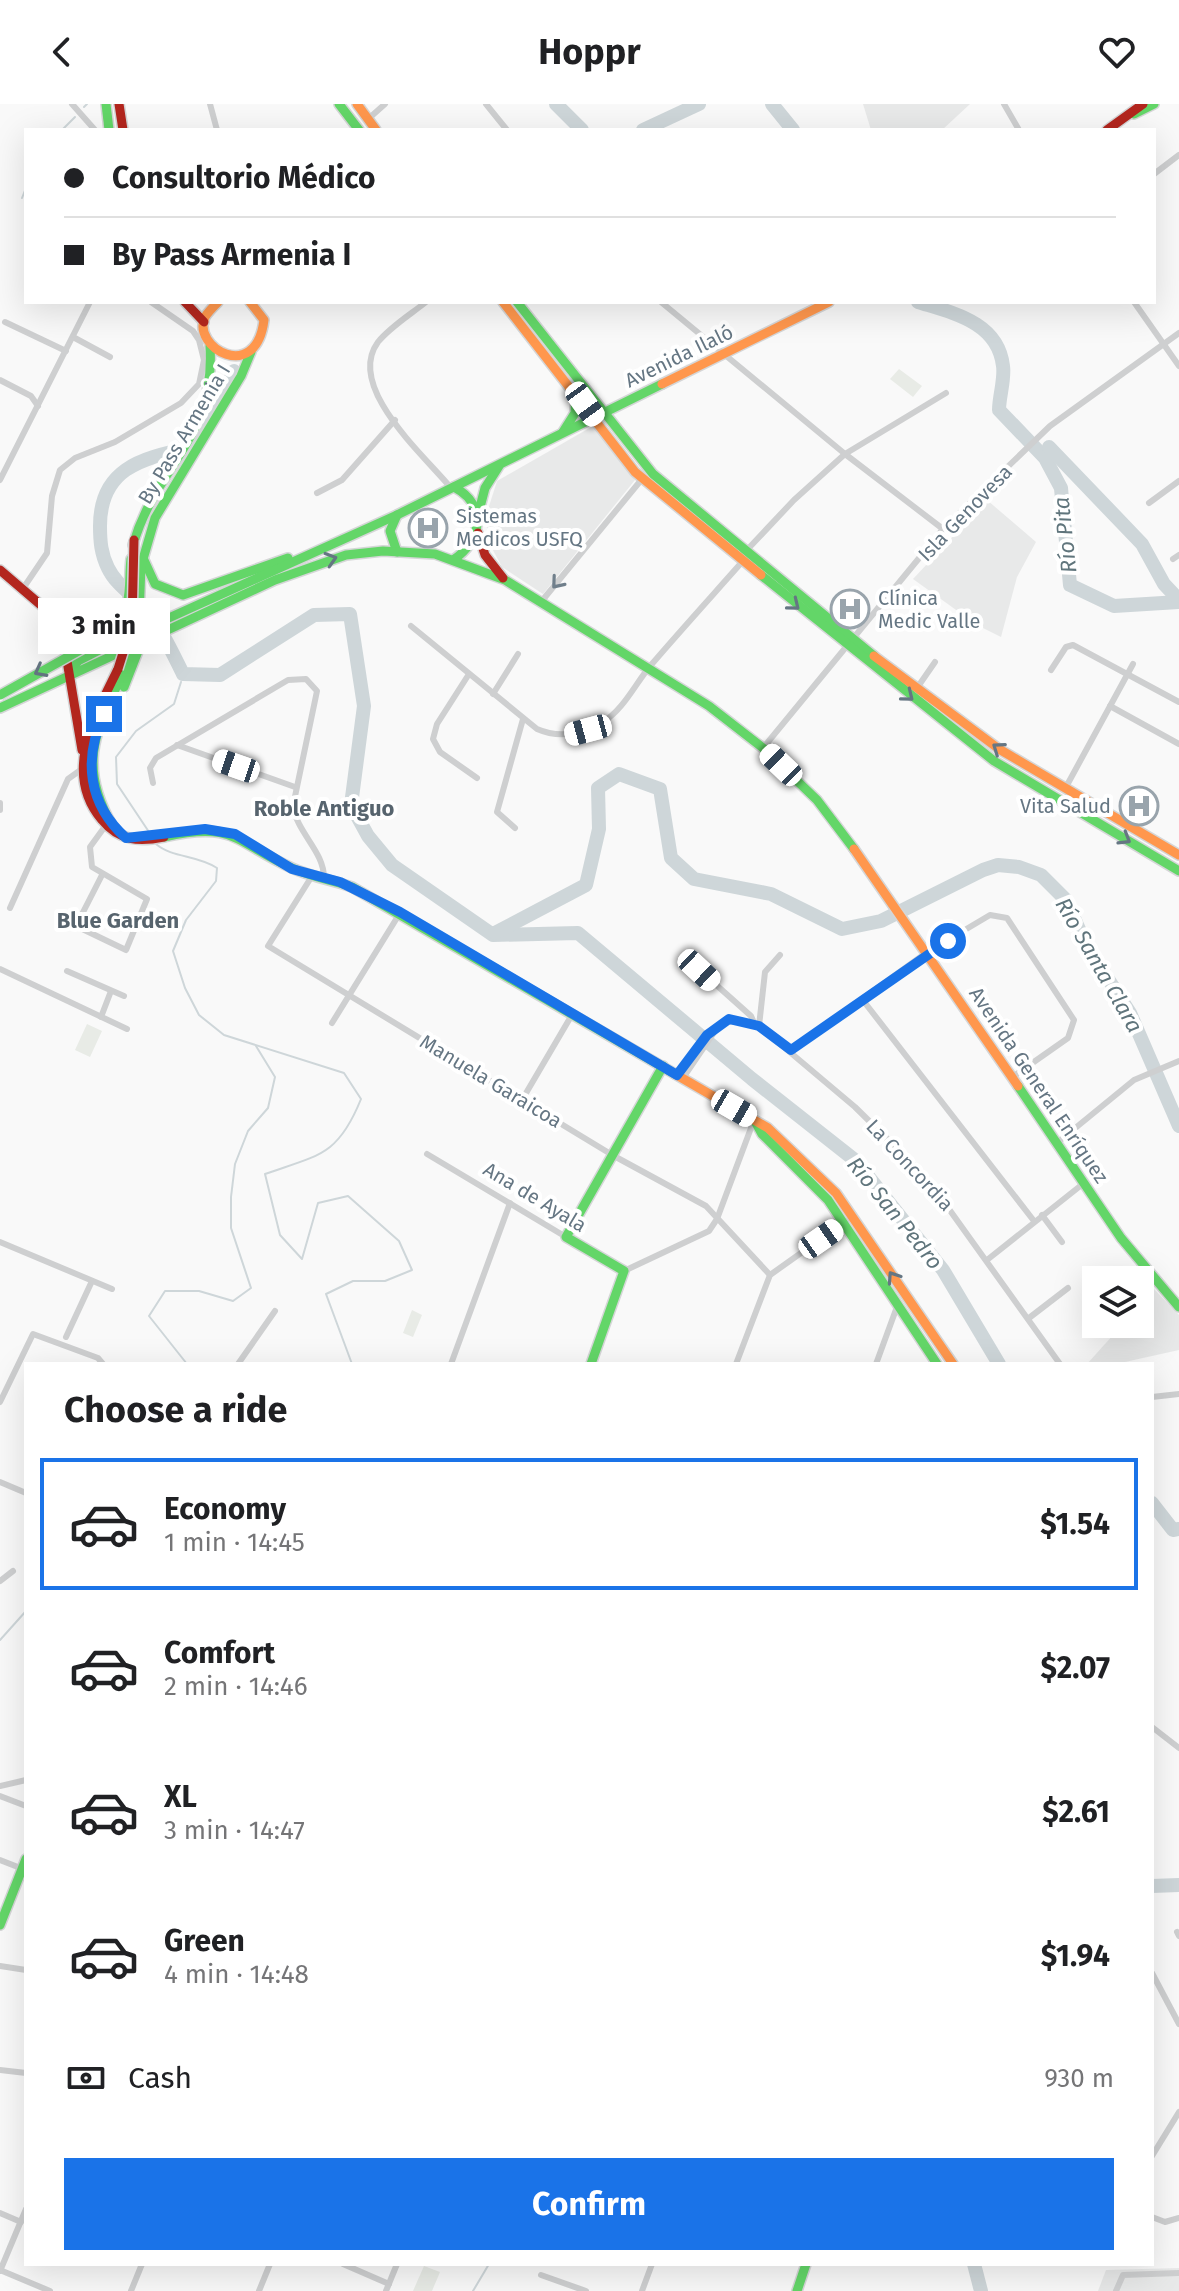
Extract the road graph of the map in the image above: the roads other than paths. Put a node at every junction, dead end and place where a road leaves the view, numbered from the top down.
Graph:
1 (72, 104) edge
2 (106, 104) edge
3 (119, 104) edge
4 (210, 104) edge
5 (339, 104) edge
6 (357, 104) edge
7 (385, 104) edge
8 (486, 104) edge
9 (1004, 104) edge
10 (1133, 104) edge
11 (1143, 104) edge
12 (1154, 104) edge
13 (1127, 116) junction
14 (368, 120) junction
15 (1017, 127) edge
16 (93, 128) edge
17 (109, 128) edge
18 (123, 128) edge
19 (216, 128) edge
20 (353, 128) edge
21 (374, 128) edge
22 (505, 128) edge
23 (1110, 128) edge
24 (1179, 155) edge
25 (1156, 172) edge
26 (89, 304) edge
27 (154, 304) edge
28 (187, 304) edge
29 (217, 304) edge
30 (252, 304) edge
31 (424, 304) edge
32 (505, 304) edge
33 (518, 304) edge
34 (663, 304) edge
35 (825, 304) edge
36 (1135, 304) edge
37 (5, 322) dead end
38 (204, 322) junction
39 (1179, 333) edge
40 (73, 337) junction
41 (1165, 345) junction
42 (210, 346) junction
43 (66, 351) junction
44 (251, 352) junction
45 (725, 354) junction
46 (110, 357) dead end
47 (1179, 366) edge
48 (0, 380) edge
49 (576, 391) junction
50 (946, 393) dead end
51 (38, 406) junction
52 (599, 415) junction
53 (395, 420) junction
54 (563, 432) junction
55 (845, 454) junction
56 (501, 463) junction
57 (642, 479) junction
58 (0, 480) edge
59 (1179, 481) edge
60 (452, 487) junction
61 (317, 493) dead end
62 (1149, 503) dead end
63 (478, 514) junction
64 (397, 515) junction
65 (943, 529) junction
66 (478, 533) junction
67 (134, 540) junction
68 (321, 550) junction
69 (746, 551) junction
70 (397, 552) junction
71 (143, 553) junction
72 (453, 560) junction
73 (742, 562) junction
74 (0, 570) edge
75 (505, 580) junction
76 (24, 587) junction
77 (541, 602) junction
78 (133, 606) junction
79 (49, 612) junction
80 (181, 618) junction
81 (411, 626) dead end
82 (145, 636) junction
83 (851, 644) junction
84 (518, 654) dead end
85 (935, 662) dead end
86 (1133, 664) dead end
87 (648, 668) junction
88 (1051, 670) dead end
89 (70, 673) junction
90 (469, 674) junction
91 (1127, 676) junction
92 (917, 688) junction
93 (493, 694) junction
94 (0, 695) edge
95 (1179, 702) edge
96 (1110, 706) junction
97 (0, 708) edge
98 (523, 719) junction
99 (91, 734) junction
100 (1179, 744) edge
101 (177, 745) junction
102 (763, 748) junction
103 (82, 755) junction
104 (82, 769) junction
105 (477, 778) dead end
106 (153, 783) dead end
107 (295, 787) junction
108 (1065, 788) junction
109 (0, 803) edge
110 (0, 810) edge
111 (103, 811) junction
112 (106, 825) junction
113 (515, 828) dead end
114 (126, 838) junction
115 (1179, 855) edge
116 (1179, 871) edge
117 (102, 875) junction
118 (312, 876) junction
119 (324, 878) junction
120 (10, 908) dead end
121 (400, 912) junction
122 (926, 953) junction
123 (780, 955) dead end
124 (685, 957) dead end
125 (0, 969) edge
126 (67, 971) dead end
127 (111, 991) junction
128 (349, 995) junction
129 (124, 996) dead end
130 (862, 999) junction
131 (573, 1013) junction
132 (101, 1017) junction
133 (332, 1023) dead end
134 (757, 1026) junction
135 (127, 1029) dead end
136 (791, 1050) junction
137 (1179, 1061) edge
138 (663, 1066) junction
139 (680, 1076) junction
140 (1011, 1078) junction
141 (522, 1100) junction
142 (754, 1120) junction
143 (1057, 1143) junction
144 (427, 1154) dead end
145 (614, 1156) junction
146 (1084, 1183) junction
147 (510, 1203) junction
148 (1042, 1215) junction
149 (852, 1217) junction
150 (717, 1219) junction
151 (1034, 1221) junction
152 (843, 1223) junction
153 (566, 1237) junction
154 (0, 1242) edge
155 (1062, 1242) dead end
156 (987, 1260) junction
157 (624, 1271) junction
158 (770, 1275) junction
159 (92, 1281) junction
160 (1068, 1288) dead end
161 (112, 1289) dead end
162 (907, 1298) junction
163 (897, 1304) junction
164 (1179, 1307) edge
165 (275, 1311) dead end
166 (1029, 1318) junction
167 (66, 1337) dead end
168 (101, 1362) edge
169 (239, 1362) edge
170 (452, 1362) edge
171 (592, 1362) edge
172 (737, 1362) edge
173 (877, 1362) edge
174 (936, 1362) edge
175 (952, 1362) edge
176 (1059, 1362) edge
177 (1179, 1394) edge
178 (1154, 1397) edge
179 (0, 1402) edge
180 (0, 1482) edge
181 (24, 1492) edge
182 (13, 1571) dead end
183 (0, 1581) edge
184 (1154, 1729) edge
185 (1179, 1748) edge
186 (24, 1780) edge
187 (0, 1786) edge
188 (0, 1796) edge
189 (24, 1805) edge
190 (0, 1860) edge
191 (24, 1866) edge
192 (24, 1868) edge
193 (0, 1925) edge
194 (0, 1966) edge
195 (24, 1970) edge
196 (1154, 1977) edge
197 (1179, 2024) edge
198 (0, 2070) edge
199 (24, 2073) edge
200 (1179, 2112) edge
201 (1154, 2153) edge
202 (0, 2213) edge
203 (24, 2214) edge
204 (1154, 2218) edge
205 (1179, 2218) edge
206 (21, 2222) junction
207 (141, 2266) edge
208 (269, 2266) edge
209 (347, 2266) edge
210 (396, 2266) edge
211 (651, 2266) edge
212 (805, 2266) edge
213 (0, 2271) edge
214 (1179, 2273) edge
215 (541, 2275) dead end
216 (388, 2287) edge
217 (50, 2291) edge
218 (131, 2291) edge
219 (259, 2291) edge
220 (586, 2291) edge
221 (642, 2291) edge
222 (797, 2291) edge
223 (1116, 2291) edge

1 - 16 street
2 - 17 main road
3 - 18 main road
4 - 19 street
5 - 20 main road
6 - 14 main road
7 - 14 street
8 - 22 street
9 - 15 street
10 - 13 main road
11 - 13 main road
12 - 13 main road
13 - 23 main road
14 - 20 street
14 - 21 main road
24 - 25 street
26 - 40 street
27 - 76 street
28 - 38 main road
29 - 38 main road
30 - 44 main road, By Pass Armenia I
31 - 53 street
32 - 49 main road
33 - 52 main road
34 - 45 street
35 - 45 main road, Avenida Ilaló
36 - 41 street
37 - 43 street
38 - 42 main road, By Pass Armenia I
39 - 41 street, Isla Genovesa
40 - 43 street
40 - 46 street
41 - 47 street
41 - 65 street, Isla Genovesa
42 - 44 main road
42 - 67 main road, By Pass Armenia I
43 - 51 street
44 - 71 main road, By Pass Armenia I
45 - 52 main road, Avenida Ilaló
45 - 55 street
48 - 51 street
49 - 52 main road
49 - 54 main road
50 - 55 street
51 - 58 street
52 - 54 main road, Avenida Ilaló
52 - 57 main road
52 - 69 main road
53 - 60 street
53 - 61 street
54 - 56 main road, Avenida Ilaló
55 - 65 street
55 - 69 street
56 - 60 main road, Avenida Ilaló
56 - 63 main road
57 - 73 main road
57 -> 77 street
59 - 62 street
60 - 63 main road
60 - 64 main road
63 - 66 main road
64 - 68 main road
64 - 70 main road
65 - 83 street, Isla Genovesa
66 - 72 main road
66 - 75 main road, Avenida General Enríquez
67 - 78 main road, By Pass Armenia I, bridge
67 - 79 main road, bridge
68 - 71 main road
68 - 80 main road
69 - 83 main road
70 - 72 main road
80 -> 70 main road
71 - 99 main road, By Pass Armenia I, bridge
72 - 75 main road, Avenida General Enríquez
73 -> 83 main road
73 - 87 street
74 - 76 main road
75 - 77 main road, Avenida General Enríquez
76 - 79 main road
77 - 87 main road, Avenida General Enríquez
78 -> 94 main road, bridge
78 - 99 main road, By Pass Armenia I, bridge
79 - 89 main road
80 - 82 main road
81 - 90 street
82 - 89 main road
82 - 111 main road
83 - 92 main road
83 - 102 street, Isla Genovesa
83 -> 116 main road
84 - 93 street
85 - 92 street
86 - 91 street
87 - 98 street
87 - 102 main road, Avenida General Enríquez
88 - 91 street
89 - 97 main road
89 - 103 main road
90 - 93 street
90 - 105 street
91 - 95 street
91 - 96 street
108 -> 92 main road
93 - 98 street
96 - 100 street
96 - 108 street
98 - 113 street
99 - 103 main road, By Pass Armenia I
99 - 111 main road, By Pass Armenia I
101 - 106 street
101 - 107 street
101 - 107 street
102 - 122 main road, Avenida General Enríquez
103 - 104 main road, By Pass Armenia I
104 - 112 main road, By Pass Armenia I
104 - 120 street
107 - 119 street
108 - 115 main road
109 - 110 street
111 - 114 main road, By Pass Armenia I
112 - 114 main road, By Pass Armenia I
112 - 117 street
114 - 118 main road
117 - 117 street
118 - 119 main road
118 - 128 street, Manuela Garaicoa
119 - 121 main road
121 - 128 street
121 - 131 main road
122 - 130 street
122 - 140 main road, Avenida General Enríquez
122 - 140 street
123 - 134 street
124 - 134 street, La Concordia
125 - 132 street
126 - 127 street
127 - 129 street
127 - 132 street
128 - 133 street
128 - 141 street, Manuela Garaicoa
130 - 136 street
130 - 151 street
131 - 138 main road
131 - 141 street
132 - 135 street
134 - 136 street, La Concordia
134 - 139 street
136 - 156 street, La Concordia
137 - 143 street
138 - 139 main road
138 - 145 main road
139 - 142 main road
140 - 143 main road, Avenida General Enríquez
141 - 145 street, Manuela Garaicoa
142 - 149 main road
142 - 150 street
142 - 152 main road
143 - 146 main road, Avenida General Enríquez
144 - 147 street, Ana de Ayala
145 - 150 street, Manuela Garaicoa
145 - 153 main road
146 - 148 street
146 - 164 main road, Avenida General Enríquez
147 - 153 street, Ana de Ayala
147 - 170 street
148 - 151 street
148 - 155 street
149 - 152 street
162 -> 149 main road
150 - 157 street
150 - 158 street, Manuela Garaicoa
151 - 156 street
152 - 158 street
152 - 163 main road
153 - 157 main road, Ana de Ayala
154 - 159 street
156 - 166 street, La Concordia
157 - 171 main road
158 - 172 street
159 - 161 street
159 - 167 street
160 - 166 street
162 - 163 street
162 - 175 main road
163 - 173 street
163 - 174 main road
165 - 169 street
166 - 176 street, La Concordia
168 - 179 street
177 - 178 street
180 - 181 street
182 - 183 street
184 - 185 street
186 - 187 street
188 - 189 street
190 - 191 street
192 - 193 main road
194 - 195 street
196 - 197 street
198 - 199 street
200 - 201 street
202 - 206 street
203 - 206 street
204 - 205 street
206 - 213 street
207 - 218 street
208 - 219 street
209 - 216 street
210 - 216 street
211 - 221 street
212 - 222 main road
213 - 217 street
214 - 223 street
215 - 220 street

